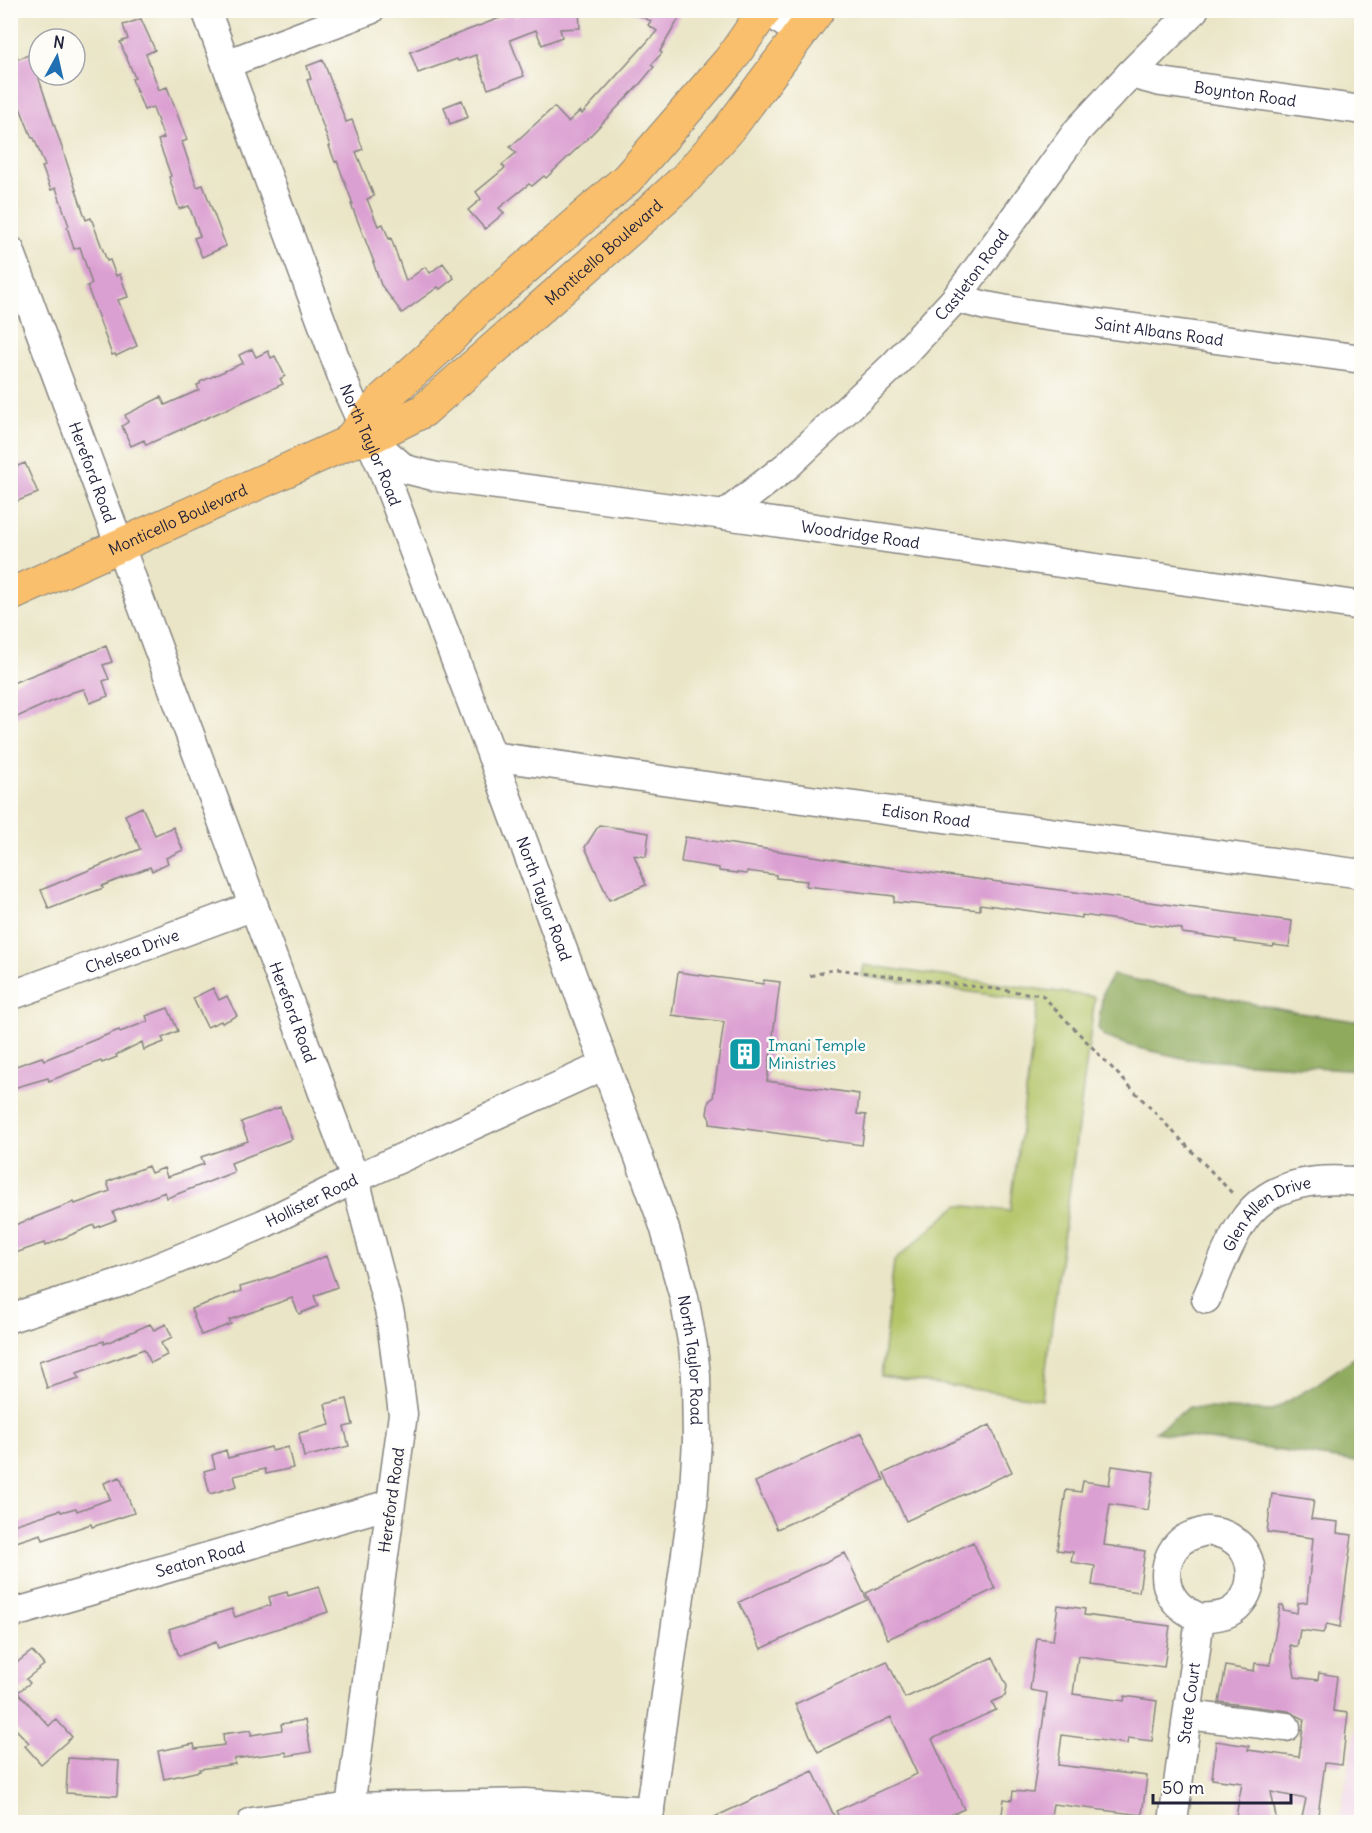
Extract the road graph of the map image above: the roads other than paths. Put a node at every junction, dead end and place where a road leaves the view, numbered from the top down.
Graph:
1 (206, 10) edge
2 (370, 10) edge
3 (767, 10) edge
4 (1194, 10) edge
5 (809, 23) edge
6 (226, 64) junction
7 (1130, 74) junction
8 (1362, 110) edge
9 (10, 250) edge
10 (956, 297) junction
11 (1362, 359) edge
12 (359, 435) junction
13 (724, 515) junction
14 (121, 545) junction
15 (10, 595) edge
16 (1362, 606) edge
17 (492, 756) junction
18 (1362, 874) edge
19 (254, 906) junction
20 (10, 996) edge
21 (605, 1065) junction
22 (355, 1179) junction
23 (1362, 1182) edge
24 (1206, 1299) dead end
25 (10, 1318) edge
26 (390, 1504) junction
27 (10, 1614) edge
28 (1200, 1618) dead end
29 (1188, 1715) junction
30 (1286, 1727) dead end
31 (350, 1807) junction
32 (649, 1817) edge
33 (252, 1822) edge
34 (1173, 1822) edge

1 - 6 street, North Taylor Road
2 - 6 street
3 - 5 street
3 - 12 main road, Monticello Boulevard
4 - 7 street, Castleton Road
5 - 12 main road, Monticello Boulevard
6 - 12 street, North Taylor Road
7 - 8 street, Boynton Road
7 - 10 street, Castleton Road
9 - 14 street, Hereford Road
10 - 11 street, Saint Albans Road
10 - 13 street, Castleton Road
12 - 13 street, Woodridge Road
12 - 14 main road, Monticello Boulevard
12 - 17 street, North Taylor Road
13 - 16 street, Woodridge Road
14 - 15 main road, Monticello Boulevard
14 - 19 street, Hereford Road
17 - 18 street, Edison Road
17 - 21 street, North Taylor Road
19 - 20 street, Chelsea Drive
19 - 22 street, Hereford Road
21 - 22 street, Hollister Road
21 - 32 street, North Taylor Road
22 - 25 street, Hollister Road
22 - 26 street, Hereford Road
23 - 24 street, Glen Allen Drive
26 - 27 street, Seaton Road
26 - 31 street, Hereford Road
28 - 29 street, State Court
29 - 30 street
29 - 34 street, State Court
31 - 32 street
31 - 33 street

